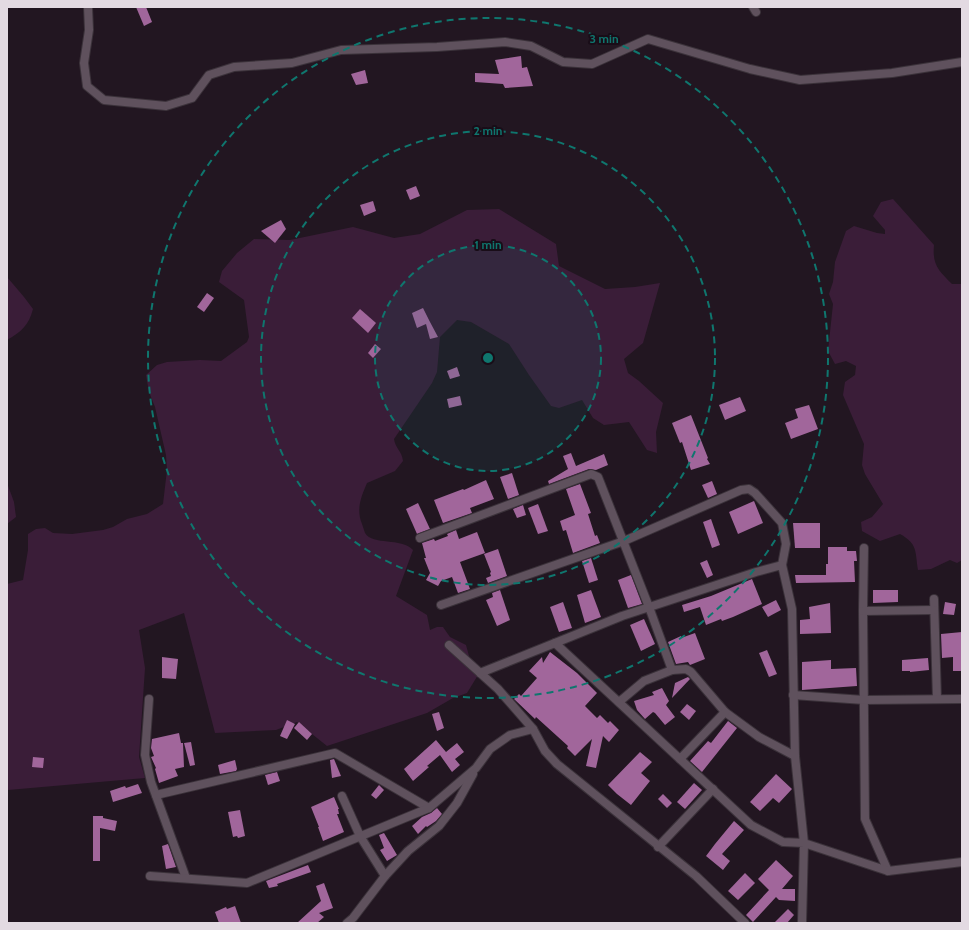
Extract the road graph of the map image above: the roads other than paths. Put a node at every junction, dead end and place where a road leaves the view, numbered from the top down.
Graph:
1 (88, 7) edge
2 (962, 62) edge
3 (420, 538) dead end
4 (624, 541) junction
5 (864, 548) dead end
6 (782, 565) junction
7 (934, 600) dead end
8 (441, 605) dead end
9 (649, 607) junction
10 (934, 610) junction
11 (863, 611) junction
12 (555, 643) junction
13 (449, 645) dead end
14 (672, 670) junction
15 (480, 673) junction
16 (793, 695) junction
17 (149, 699) dead end
18 (937, 699) junction
19 (962, 699) edge
20 (864, 700) junction
21 (619, 702) junction
22 (725, 712) junction
23 (533, 730) junction
24 (794, 756) junction
25 (680, 759) junction
26 (476, 768) junction
27 (713, 789) junction
28 (156, 795) junction
29 (342, 796) dead end
30 (429, 808) junction
31 (360, 836) junction
32 (804, 843) junction
33 (658, 847) junction
34 (962, 862) edge
35 (888, 871) junction
36 (150, 876) dead end
37 (385, 876) junction
38 (186, 878) junction
39 (347, 923) edge
40 (745, 923) edge
41 (802, 923) edge

1 - 2 street
3 - 4 street
4 - 6 street
4 - 8 street
4 - 9 street
5 - 11 street
6 - 9 street
6 - 16 street
7 - 10 street
9 - 12 street
9 - 14 street
10 - 11 street
10 - 18 street
11 - 20 street
12 - 15 street
12 - 21 street
13 - 15 street
14 - 21 street
14 - 22 street
15 - 23 street
16 - 20 street
16 - 24 street
17 - 28 street
18 - 19 street
18 - 20 street
20 - 35 street
21 - 25 street
22 - 24 street
22 - 25 street
23 - 26 street
23 - 33 street
24 - 32 street
25 - 27 street
26 - 30 street
26 - 37 street
27 - 32 street
27 - 33 street
28 - 30 street
28 - 38 street
29 - 31 street
30 - 31 street
31 - 37 street
31 - 38 street
32 - 35 street
32 - 41 street
33 - 40 street
34 - 35 street
36 - 38 street
37 - 39 street

